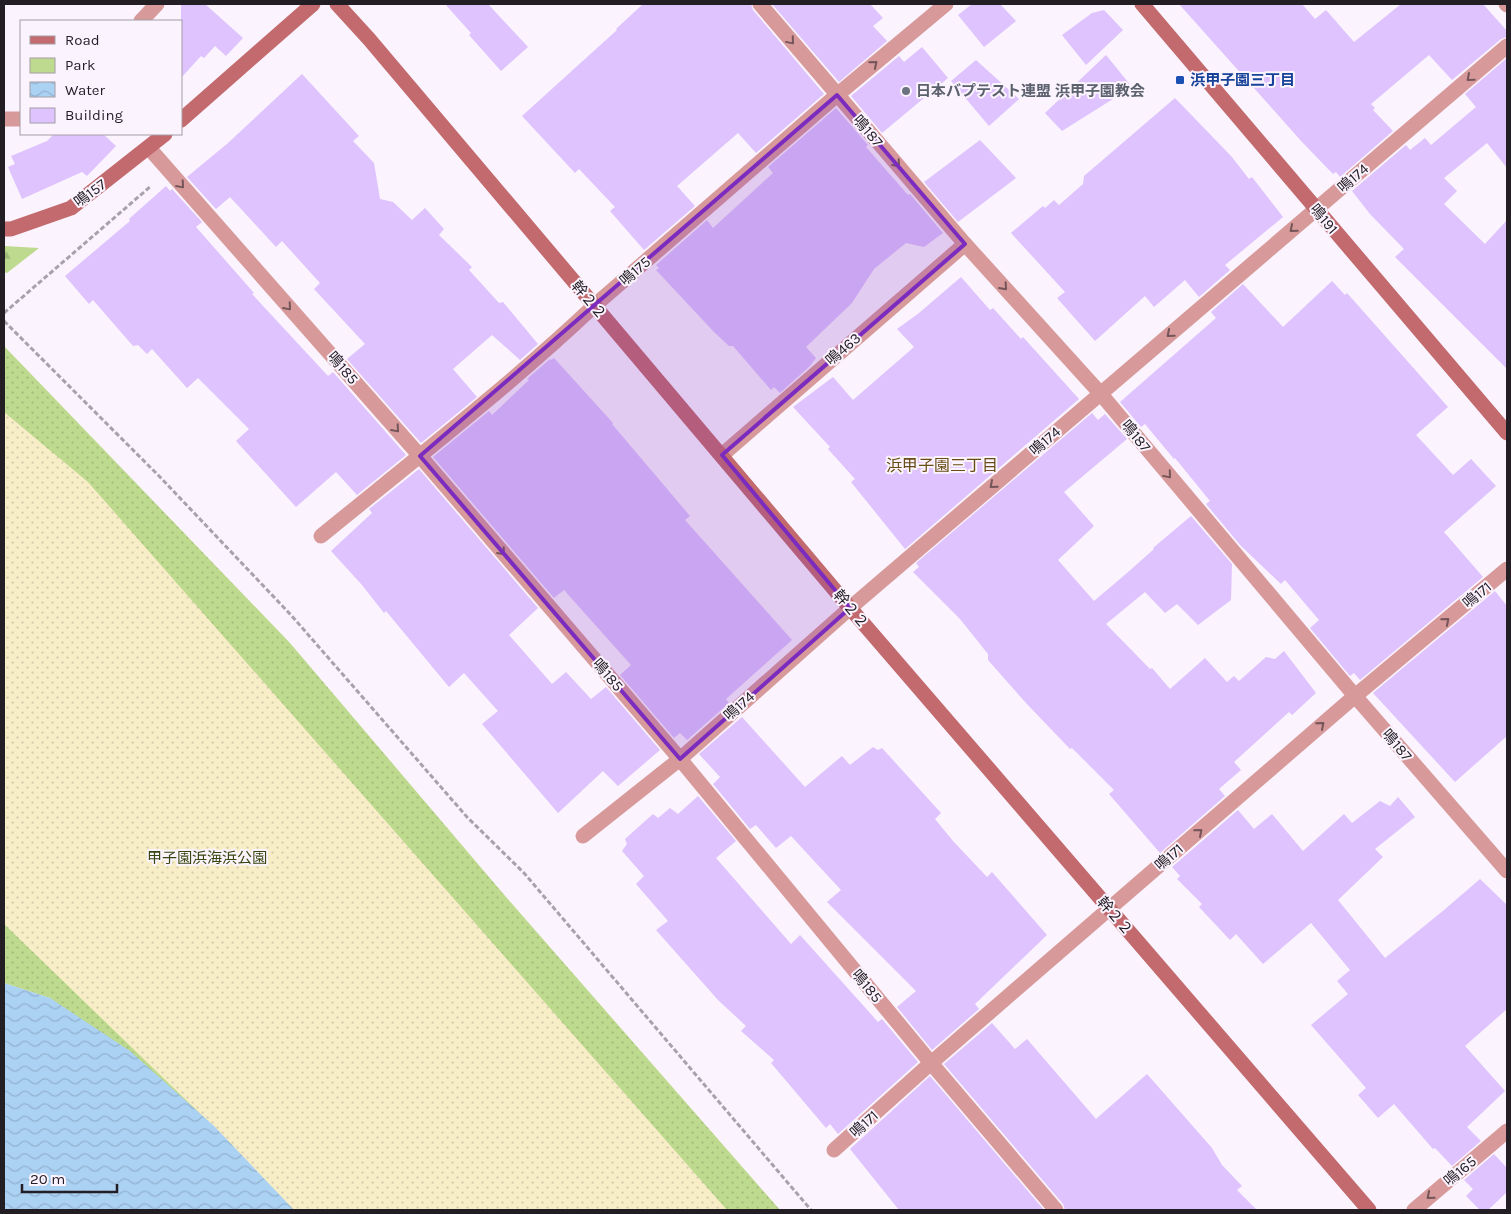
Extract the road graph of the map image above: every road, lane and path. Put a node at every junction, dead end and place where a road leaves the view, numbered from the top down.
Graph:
1 (157, 4) edge
2 (313, 4) edge
3 (337, 4) edge
4 (760, 4) edge
5 (946, 4) edge
6 (1142, 4) edge
7 (142, 20) edge
8 (1507, 46) edge
9 (837, 95) junction
10 (4, 119) edge
11 (20, 119) edge
12 (182, 119) edge
13 (164, 135) edge
14 (149, 148) junction
15 (168, 170) junction
16 (1316, 210) junction
17 (4, 228) edge
18 (965, 244) junction
19 (594, 306) junction
20 (4, 313) edge
21 (4, 321) edge
22 (1100, 394) junction
23 (1507, 433) edge
24 (722, 455) junction
25 (420, 456) junction
26 (321, 536) dead end
27 (1507, 569) edge
28 (850, 608) junction
29 (1355, 696) junction
30 (680, 759) junction
31 (584, 836) dead end
32 (1507, 872) edge
33 (1109, 909) junction
34 (931, 1063) junction
35 (1507, 1131) edge
36 (834, 1150) dead end
37 (811, 1210) edge
38 (1056, 1210) edge
39 (1369, 1210) edge
40 (1414, 1210) edge

1 - 7 street
2 - 12 street
3 - 19 street, 幹２２
4 -> 9 street, 鳴187
9 -> 5 street, 鳴175
6 - 16 street, 鳴191
8 -> 16 street, 鳴174
9 -> 18 street, 鳴187
9 - 19 street, 鳴175
10 - 11 street
13 - 14 street, 鳴157
14 - 15 street, 鳴185
14 - 17 street, 鳴157
15 - 20 path
15 -> 25 street, 鳴185
16 -> 22 street, 鳴174
16 - 23 street, 鳴191
18 -> 22 street, 鳴187
18 - 24 street, 鳴463
19 - 24 street, 幹２２
19 - 25 street, 鳴175
21 - 37 path
22 -> 28 street, 鳴174
22 -> 29 street, 鳴187
24 - 28 street, 幹２２
25 - 26 street, 鳴175
25 -> 30 street, 鳴185
29 -> 27 street, 鳴171
28 - 30 street, 鳴174
28 - 33 street, 幹２２
29 - 32 street, 鳴187
33 -> 29 street, 鳴171
30 - 31 street, 鳴174
30 - 34 street, 鳴185
33 - 34 street, 鳴171
33 - 39 street, 幹２２
34 - 36 street, 鳴171
34 - 38 street, 鳴185
35 -> 40 street, 鳴165

